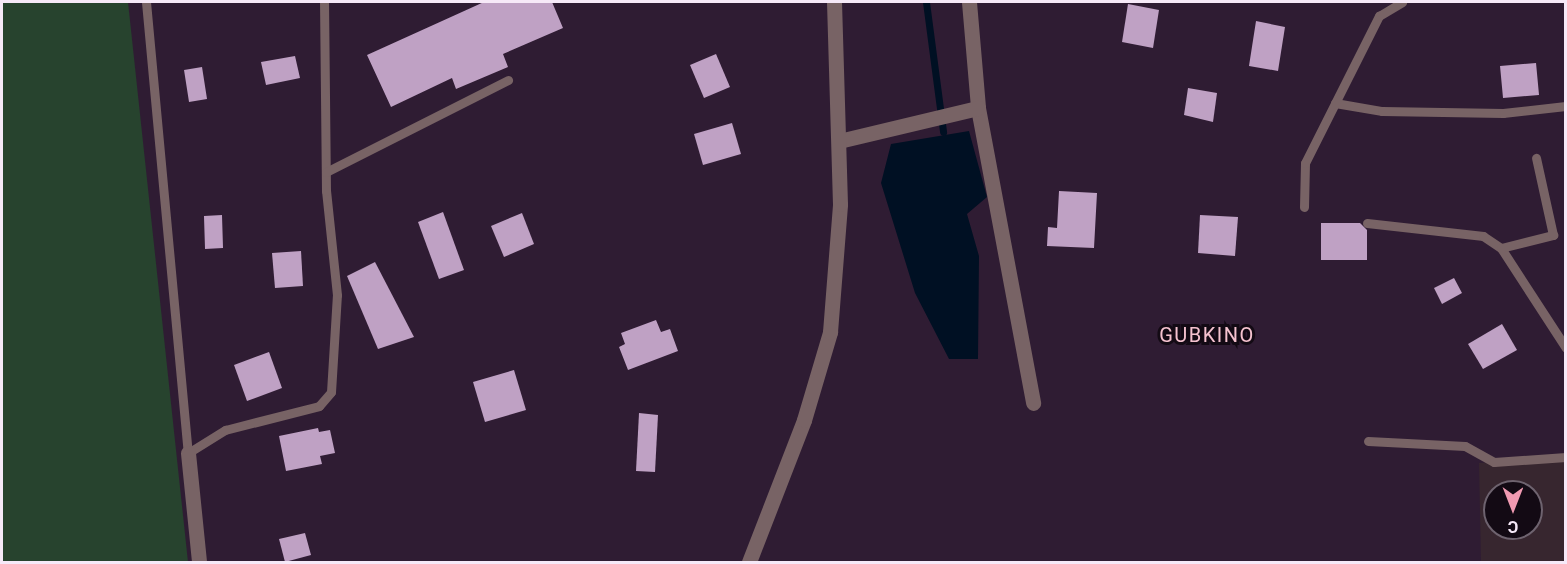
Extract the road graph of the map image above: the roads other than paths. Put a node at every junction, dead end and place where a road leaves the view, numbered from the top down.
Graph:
1 (146, 2) edge
2 (324, 2) edge
3 (834, 2) edge
4 (969, 2) edge
5 (1402, 2) edge
6 (508, 80) dead end
7 (1335, 103) junction
8 (1566, 106) edge
9 (978, 108) junction
10 (839, 141) junction
11 (1536, 158) dead end
12 (326, 172) junction
13 (1304, 207) dead end
14 (1367, 223) dead end
15 (1501, 248) junction
16 (1566, 348) edge
17 (1033, 403) dead end
18 (1368, 441) dead end
19 (188, 453) junction
20 (1566, 457) edge
21 (199, 562) edge
22 (749, 562) edge

1 - 19 lane
2 - 12 lane
3 - 10 street
4 - 9 street
5 - 7 lane
6 - 12 lane
7 - 8 lane
7 - 13 lane
9 - 10 street
9 - 17 street
10 - 22 street
11 - 15 lane
12 - 19 lane
14 - 15 lane
15 - 16 lane
18 - 20 lane
19 - 21 street

